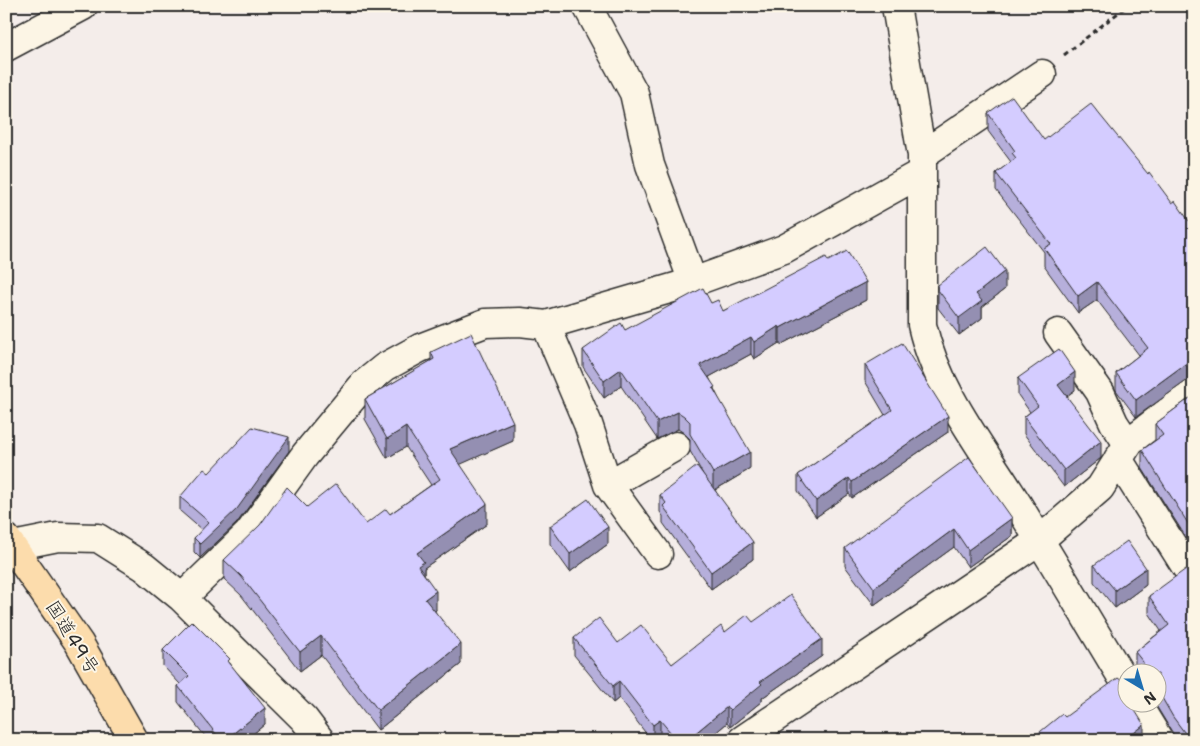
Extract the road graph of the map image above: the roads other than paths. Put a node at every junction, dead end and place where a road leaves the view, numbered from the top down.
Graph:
1 (83, 6) edge
2 (587, 6) edge
3 (896, 6) edge
4 (6, 47) edge
5 (1042, 74) road end
6 (922, 164) junction
7 (693, 282) junction
8 (546, 326) junction
9 (1058, 332) dead end
10 (1194, 392) edge
11 (676, 446) dead end
12 (1123, 452) junction
13 (608, 485) junction
14 (1040, 540) junction
15 (10, 542) edge
16 (658, 554) dead end
17 (1194, 573) edge
18 (182, 598) junction
19 (1118, 670) edge
20 (1143, 714) edge
21 (772, 732) edge
22 (134, 740) edge
23 (320, 740) edge
24 (742, 740) edge
25 (1159, 740) edge

1 - 4 street
2 - 7 street
3 - 6 street
5 - 6 street
6 - 7 street
6 - 14 street
7 - 8 street
8 - 13 street
8 - 18 street
9 - 12 street
10 - 12 street
11 - 13 street
12 - 14 street
12 - 17 street
13 - 16 street
14 - 19 street
14 - 21 street
15 - 18 street
15 - 22 highway, 国道49号
18 - 23 street
20 - 25 street
21 - 24 street

